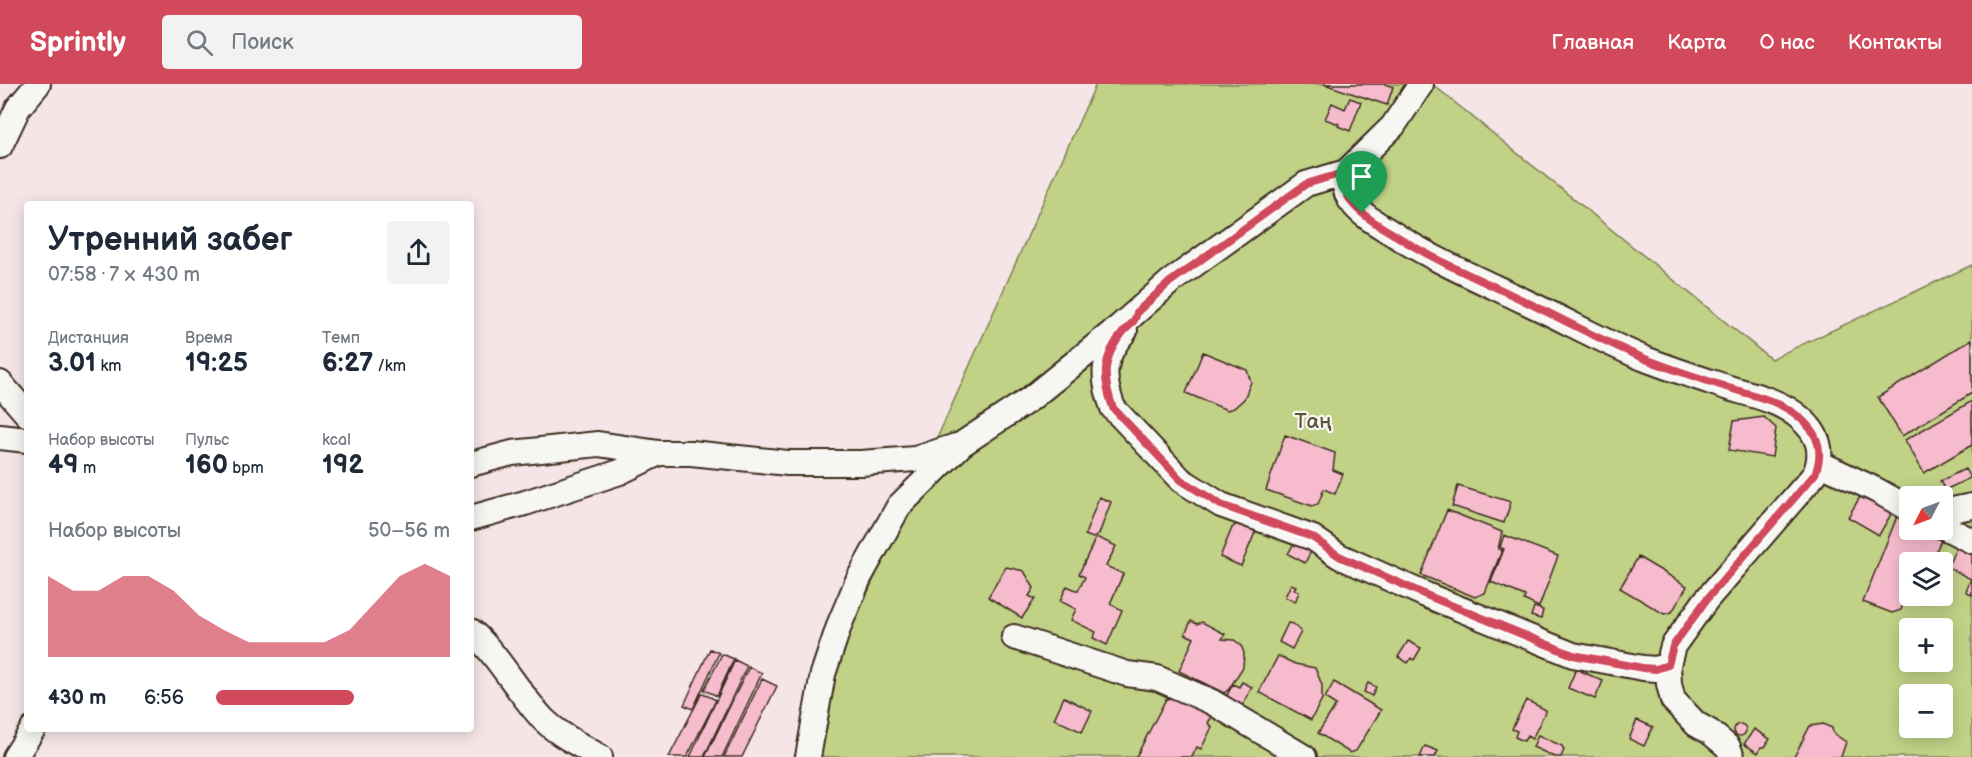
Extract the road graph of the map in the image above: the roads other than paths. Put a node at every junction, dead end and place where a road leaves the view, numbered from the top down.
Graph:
1 (38, 84) edge
2 (1421, 84) edge
3 (0, 146) edge
4 (1346, 172) junction
5 (1137, 312) junction
6 (0, 372) edge
7 (0, 383) edge
8 (24, 385) edge
9 (24, 411) edge
10 (0, 437) edge
11 (24, 440) edge
12 (962, 444) junction
13 (659, 453) junction
14 (474, 463) edge
15 (1819, 463) junction
16 (1899, 503) edge
17 (1972, 506) edge
18 (1953, 510) edge
19 (474, 517) edge
20 (1953, 532) edge
21 (1972, 541) edge
22 (474, 634) edge
23 (1014, 637) dead end
24 (1668, 665) junction
25 (31, 732) edge
26 (15, 757) edge
27 (600, 757) edge
28 (808, 757) edge
29 (1304, 757) edge
30 (1732, 757) edge

1 - 3 street
2 - 4 street
4 - 5 street
4 - 15 street
5 - 12 street
5 - 24 street
6 - 8 street
7 - 9 street
10 - 11 street
12 - 13 street
12 - 28 street
13 - 14 street
13 - 19 street
15 - 16 street
15 - 24 street
17 - 18 street
20 - 21 street
22 - 27 street
23 - 29 street
24 - 30 street
25 - 26 street

